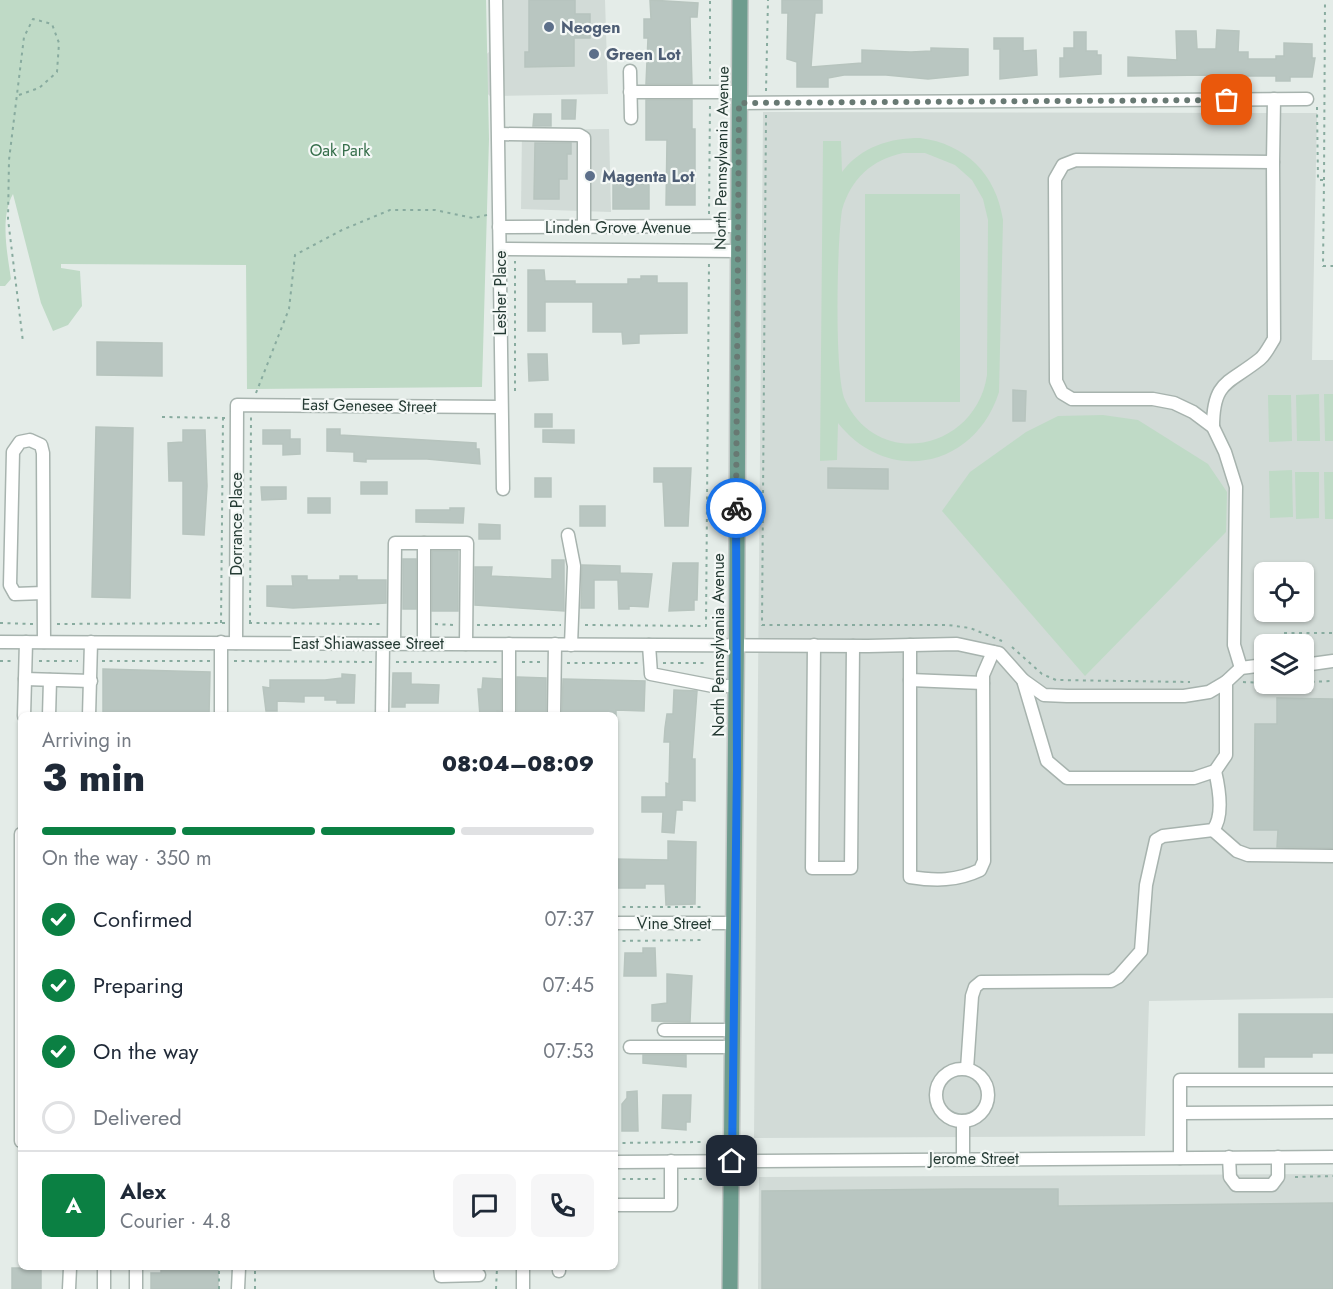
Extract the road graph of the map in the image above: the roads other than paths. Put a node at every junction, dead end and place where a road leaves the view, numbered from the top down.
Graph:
1 (496, 0) edge
2 (740, 0) edge
3 (630, 71) dead end
4 (630, 92) junction
5 (739, 97) junction
6 (1274, 99) junction
7 (1312, 101) road end
8 (631, 118) dead end
9 (499, 134) junction
10 (1273, 162) junction
11 (738, 226) junction
12 (499, 227) junction
13 (584, 227) junction
14 (500, 249) junction
15 (738, 251) junction
16 (500, 407) junction
17 (237, 411) joint
18 (1213, 427) junction
19 (503, 489) dead end
20 (568, 535) dead end
21 (424, 543) junction
22 (43, 593) junction
23 (0, 642) edge
24 (26, 642) junction
25 (44, 642) junction
26 (91, 642) junction
27 (221, 642) junction
28 (236, 643) junction
29 (389, 644) junction
30 (424, 644) junction
31 (466, 644) junction
32 (509, 644) junction
33 (555, 644) junction
34 (571, 645) junction
35 (649, 645) junction
36 (736, 645) junction
37 (814, 645) junction
38 (910, 645) junction
39 (853, 646) junction
40 (993, 652) junction
41 (1333, 661) edge
42 (1314, 664) edge
43 (1254, 666) edge
44 (1242, 668) junction
45 (25, 679) junction
46 (50, 680) junction
47 (910, 680) junction
48 (1023, 680) junction
49 (91, 681) junction
50 (1226, 682) junction
51 (983, 683) junction
52 (735, 686) junction
53 (509, 711) dead end
54 (24, 712) edge
55 (49, 712) edge
56 (89, 712) edge
57 (221, 712) edge
58 (382, 712) edge
59 (554, 712) edge
60 (1215, 771) junction
61 (1213, 830) junction
62 (1333, 856) edge
63 (618, 923) edge
64 (734, 923) junction
65 (664, 1030) dead end
66 (732, 1030) junction
67 (630, 1047) dead end
68 (732, 1047) junction
69 (967, 1069) junction
70 (1333, 1080) edge
71 (1333, 1112) edge
72 (1181, 1113) junction
73 (963, 1121) junction
74 (1229, 1157) junction
75 (1278, 1157) junction
76 (1333, 1157) edge
77 (963, 1158) junction
78 (1180, 1158) junction
79 (671, 1161) junction
80 (732, 1161) junction
81 (618, 1162) edge
82 (618, 1205) edge
83 (70, 1270) edge
84 (104, 1270) edge
85 (136, 1270) edge
86 (239, 1270) edge
87 (440, 1270) edge
88 (524, 1270) edge
89 (479, 1271) edge
90 (69, 1289) edge
91 (104, 1289) edge
92 (136, 1289) edge
93 (238, 1289) edge
94 (478, 1289) edge
95 (523, 1289) edge
96 (730, 1289) edge

1 - 9 street, Lesher Place
2 - 5 main road, North Pennsylvania Avenue
3 - 4 street
4 - 5 street
4 - 8 street
5 - 6 street
5 - 11 main road, North Pennsylvania Avenue
6 - 7 street
6 - 10 street
9 - 12 street, Lesher Place
9 - 13 street
10 - 18 street
10 - 18 street
11 - 13 street, Linden Grove Avenue
11 - 15 main road, North Pennsylvania Avenue
12 - 13 street, Linden Grove Avenue
12 - 14 street, Lesher Place
14 - 15 street, Linden Grove Avenue
14 - 16 street, Lesher Place
15 - 36 main road, North Pennsylvania Avenue
16 - 17 street, East Genesee Street
16 - 19 street, Lesher Place
17 - 28 street, Dorrance Place
18 - 44 street
20 - 34 street
21 - 29 street
21 - 30 street
21 - 31 street
22 - 22 street
22 - 25 street
23 - 24 street, East Shiawassee Street
24 - 25 street, East Shiawassee Street
24 - 45 street
25 - 26 street, East Shiawassee Street
26 - 27 street, East Shiawassee Street
26 - 49 street
27 - 28 street, East Shiawassee Street
27 - 57 street
28 - 29 street, East Shiawassee Street
29 - 30 street, East Shiawassee Street
29 - 58 street
30 - 31 street, East Shiawassee Street
31 - 32 street, East Shiawassee Street
32 - 33 street, East Shiawassee Street
32 - 53 street
33 - 34 street, East Shiawassee Street
33 - 59 street
34 - 35 street, East Shiawassee Street
35 - 36 street, East Shiawassee Street
35 - 52 street
36 - 37 street, East Shiawassee Street
36 - 52 main road, North Pennsylvania Avenue
37 - 39 street, East Shiawassee Street
37 - 39 street
38 - 39 street, East Shiawassee Street
38 - 40 street, East Shiawassee Street
38 - 47 street
40 - 48 street
40 - 51 street
41 - 42 street
43 - 44 street
44 - 50 street
45 - 46 street
45 - 54 street
46 - 49 street
46 - 55 street
47 - 51 street
47 - 51 street
48 - 50 street
48 - 60 street
49 - 56 street
50 - 60 street
52 - 64 main road, North Pennsylvania Avenue
60 - 61 street
61 - 62 street
61 - 69 street
63 - 64 street, Vine Street
64 - 66 main road, North Pennsylvania Avenue
65 - 66 street
66 - 68 main road, North Pennsylvania Avenue
67 - 68 street
68 - 80 main road, North Pennsylvania Avenue
69 - 73 street
69 - 73 street
70 - 72 street
71 - 72 street
72 - 78 street
73 - 77 street
74 - 75 street, Jerome Street
74 - 75 street
74 - 78 street, Jerome Street
75 - 76 street, Jerome Street
77 - 78 street, Jerome Street
77 - 80 street, Jerome Street
79 - 80 street, Jerome Street
79 - 81 street, Jerome Street
79 - 82 street
80 - 96 main road, North Pennsylvania Avenue
83 - 90 street
84 - 91 street
85 - 92 street
86 - 93 street
87 - 89 street
88 - 95 street
89 - 94 street

